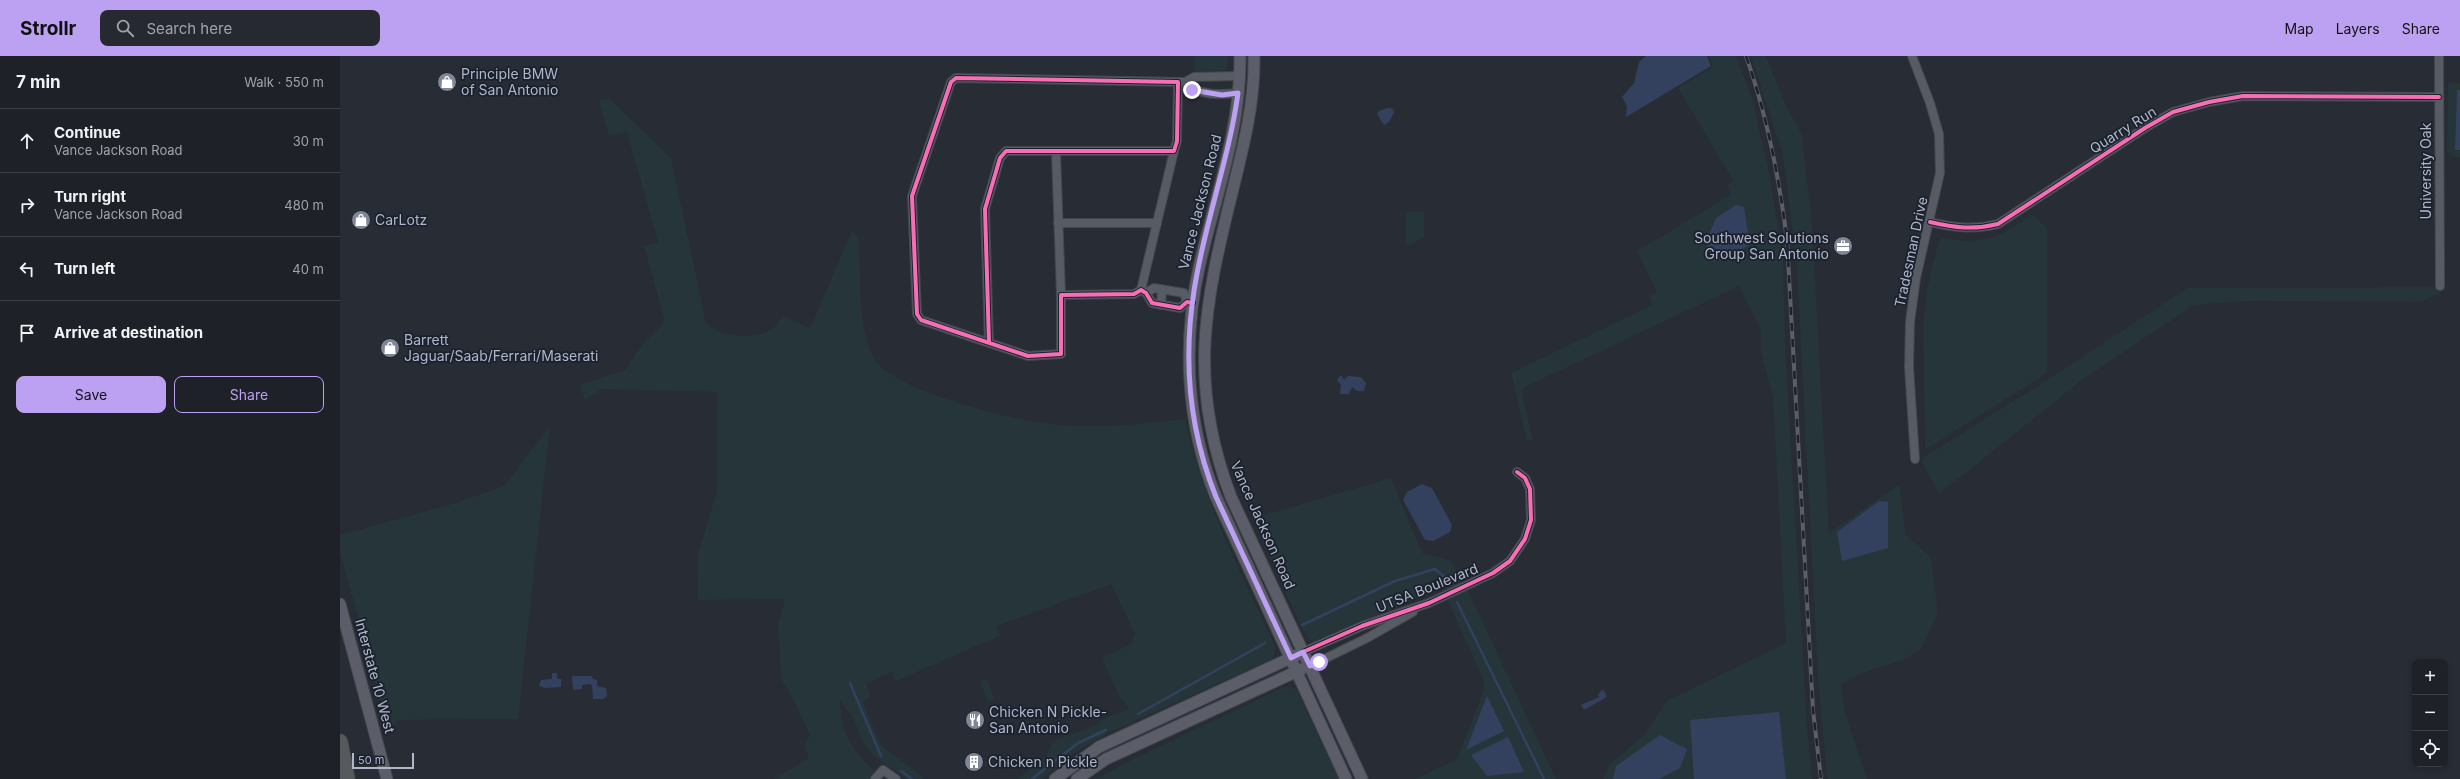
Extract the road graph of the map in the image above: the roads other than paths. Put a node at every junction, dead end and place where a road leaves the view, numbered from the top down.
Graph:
1 (1240, 56) edge
2 (1254, 56) edge
3 (1912, 56) edge
4 (2439, 56) edge
5 (1240, 76) junction
6 (1207, 78) junction
7 (1181, 82) junction
8 (1206, 92) junction
9 (1238, 93) junction
10 (2439, 96) junction
11 (1174, 151) junction
12 (1056, 152) junction
13 (1930, 222) junction
14 (1058, 223) junction
15 (1157, 224) junction
16 (2440, 286) dead end
17 (1162, 290) junction
18 (1144, 292) junction
19 (1061, 295) junction
20 (1190, 303) junction
21 (1160, 305) junction
22 (989, 343) junction
23 (1916, 459) dead end
24 (1517, 472) dead end
25 (1429, 602) junction
26 (340, 604) edge
27 (1303, 652) junction
28 (1291, 658) junction
29 (1310, 666) junction
30 (1297, 672) junction
31 (340, 742) edge
32 (347, 779) edge
33 (387, 779) edge
34 (875, 779) edge
35 (896, 779) edge
36 (1055, 779) edge
37 (1077, 779) edge
38 (1346, 779) edge
39 (1362, 779) edge

1 - 5 main road, Vance Jackson Road
2 - 27 main road, Vance Jackson Road
3 - 13 street, Tradesman Drive
4 - 10 street, University Oak
5 - 6 street
5 - 9 main road, Vance Jackson Road
6 - 7 street
6 - 8 street
7 - 8 street
7 - 11 street
7 - 22 street
8 - 9 street
9 - 20 main road, Vance Jackson Road
10 - 13 street, Quarry Run
10 - 16 street, University Oak
11 - 12 street
11 - 15 street
12 - 14 street
12 - 22 street
13 - 23 street, Tradesman Drive
14 - 15 street
14 - 19 street
15 - 18 street
17 - 18 street
17 - 20 street
17 - 21 street
18 - 19 street
18 - 21 street
19 - 22 street
20 - 21 street
20 - 28 main road, Vance Jackson Road
24 - 25 street, UTSA Boulevard
25 - 27 street, UTSA Boulevard
25 - 29 street, UTSA Boulevard
26 - 33 main road, Interstate 10 West
27 - 28 main road, UTSA Boulevard
27 - 29 main road, Vance Jackson Road
28 - 30 main road, Vance Jackson Road
28 - 36 main road, UTSA Boulevard
29 - 30 main road, UTSA Boulevard
29 - 39 main road, Vance Jackson Road
30 - 37 main road, UTSA Boulevard
30 - 38 main road, Vance Jackson Road
31 - 32 highway
34 - 35 street

